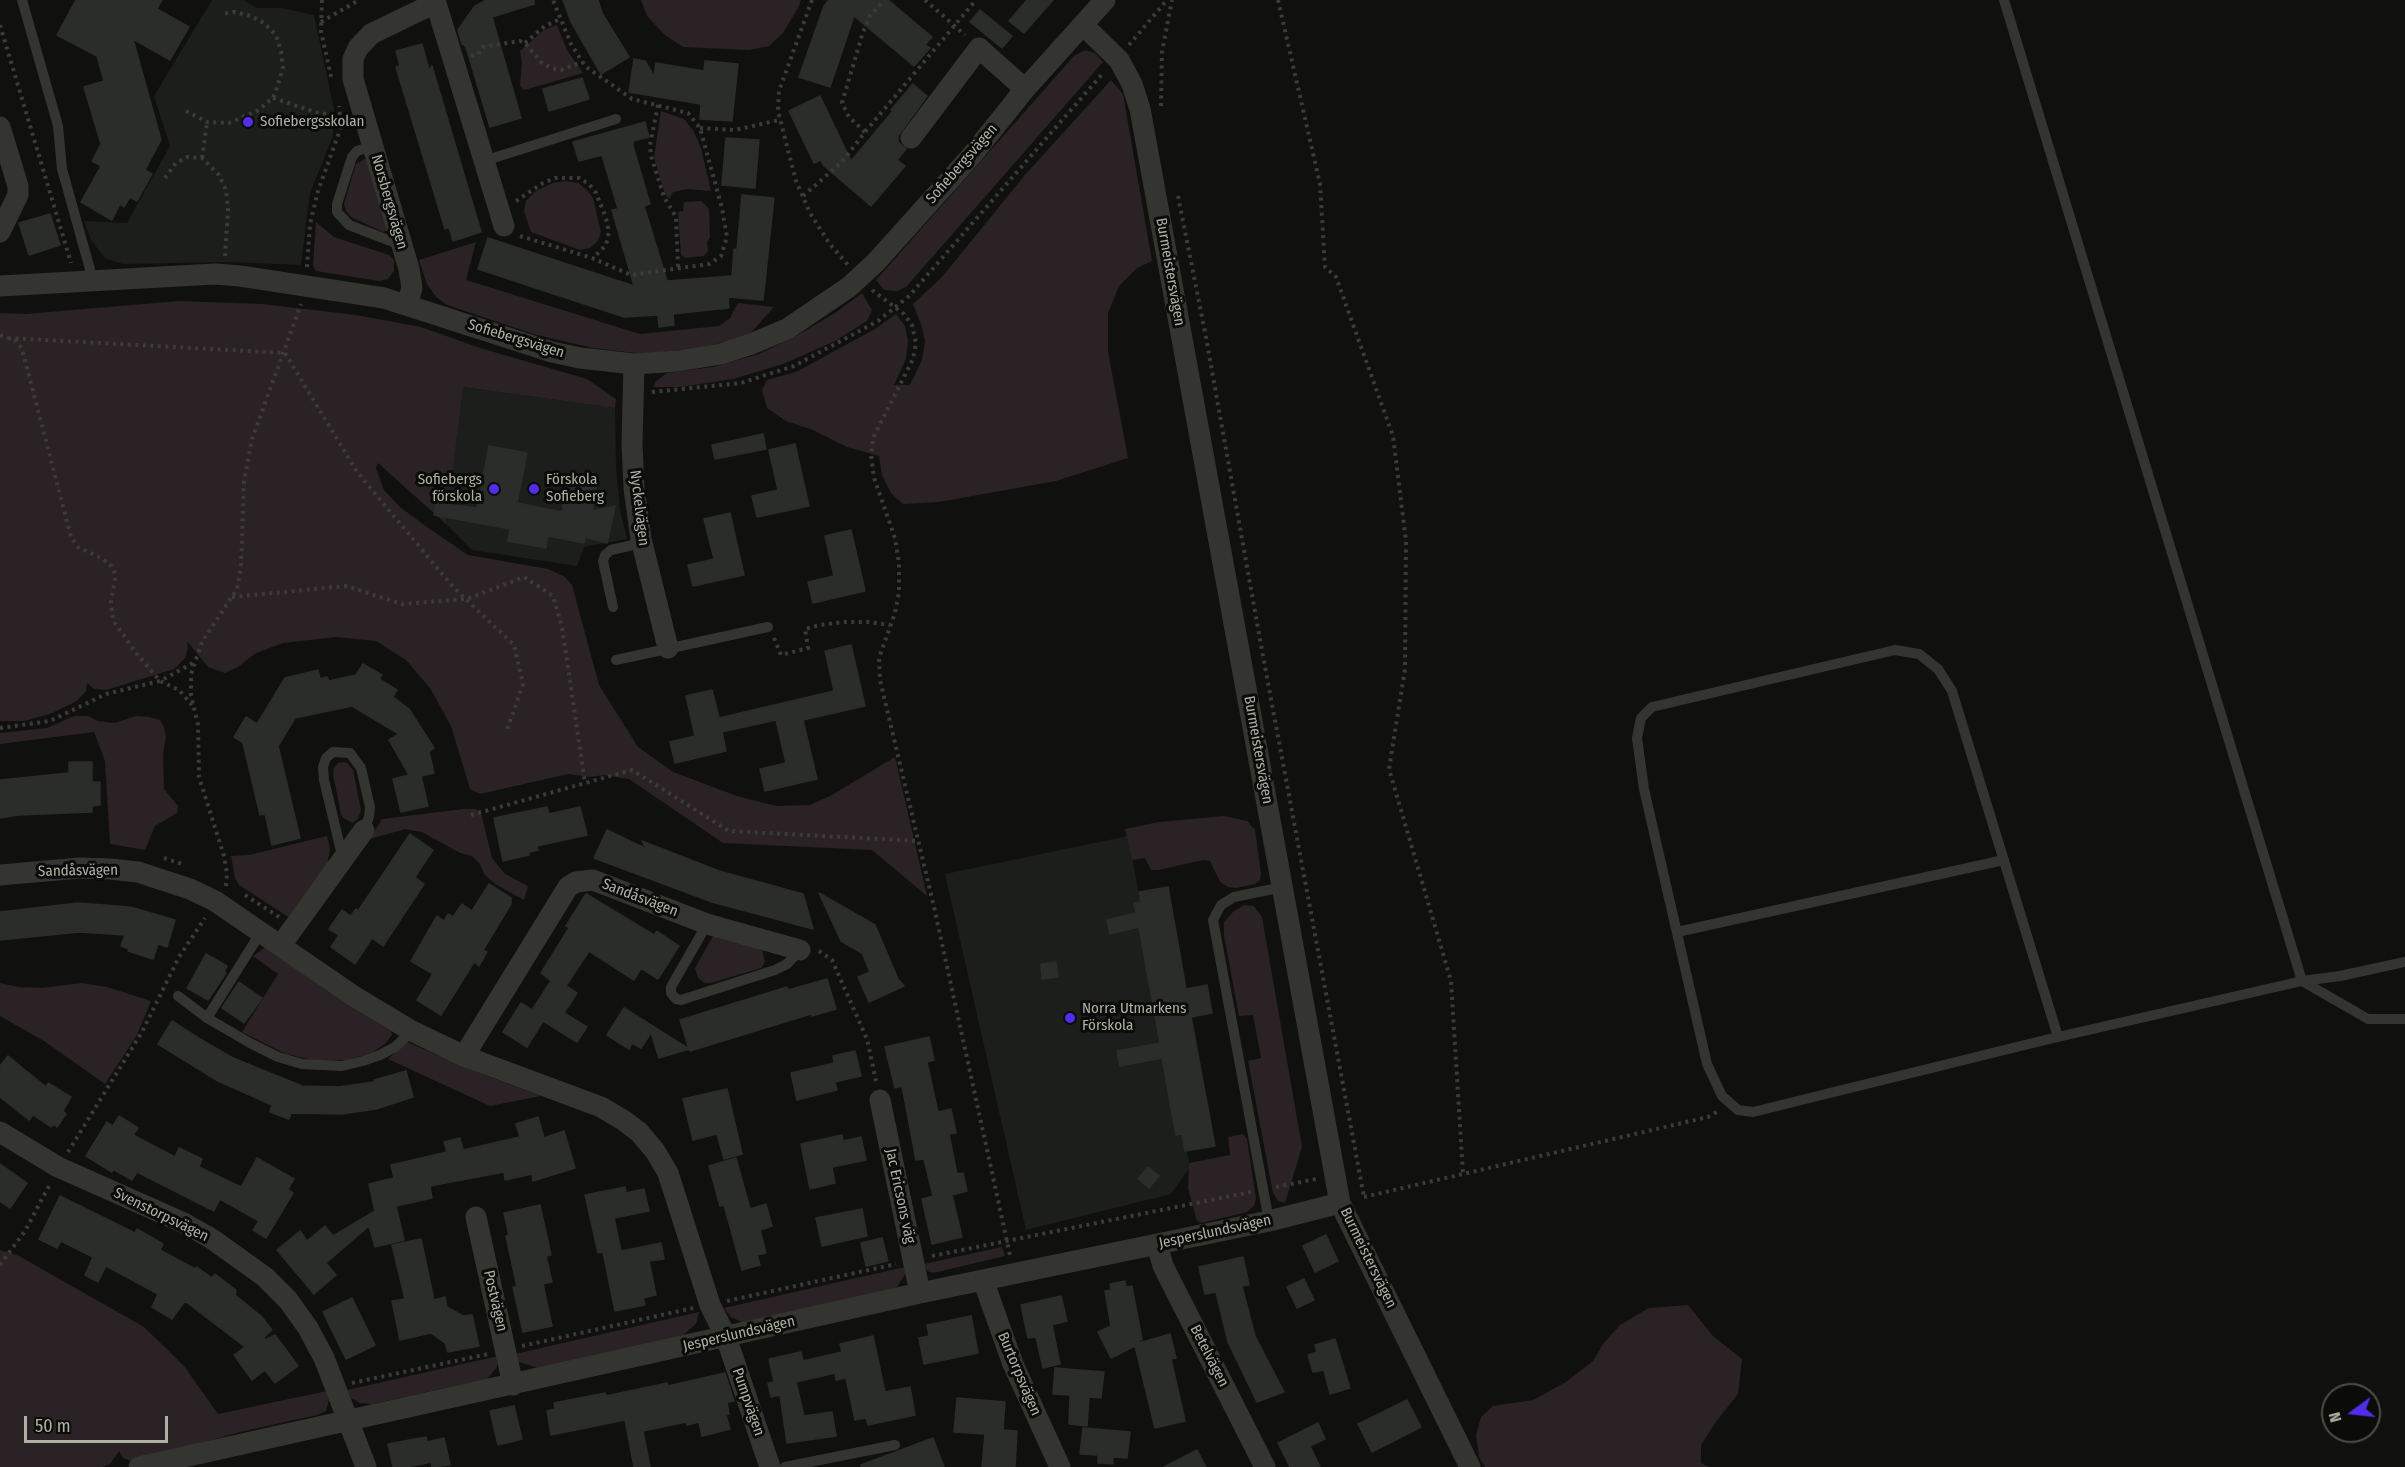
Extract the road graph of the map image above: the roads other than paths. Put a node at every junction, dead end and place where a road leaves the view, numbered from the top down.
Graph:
1 (22, 0) edge
2 (1105, 0) edge
3 (2004, 0) edge
4 (435, 1) edge
5 (1083, 25) junction
6 (1025, 89) junction
7 (616, 119) dead end
8 (0, 127) edge
9 (911, 138) dead end
10 (372, 146) junction
11 (484, 160) junction
12 (501, 218) road end
13 (0, 232) edge
14 (401, 245) junction
15 (85, 281) junction
16 (0, 286) edge
17 (407, 305) junction
18 (634, 364) junction
19 (642, 543) junction
20 (613, 608) dead end
21 (768, 627) road end
22 (668, 648) junction
23 (616, 660) dead end
24 (364, 830) joint
25 (343, 860) junction
26 (2004, 860) junction
27 (0, 875) edge
28 (1283, 887) junction
29 (707, 924) junction
30 (261, 932) junction
31 (1677, 932) junction
32 (281, 945) junction
33 (800, 950) joint
34 (2405, 962) edge
35 (2302, 981) junction
36 (178, 996) dead end
37 (207, 1018) junction
38 (2405, 1019) edge
39 (412, 1031) junction
40 (2058, 1037) junction
41 (464, 1056) junction
42 (880, 1100) road end
43 (0, 1132) edge
44 (1341, 1203) junction
45 (476, 1217) dead end
46 (1269, 1221) junction
47 (1157, 1244) junction
48 (982, 1280) junction
49 (920, 1293) junction
50 (726, 1337) junction
51 (513, 1385) junction
52 (349, 1420) junction
53 (896, 1446) dead end
54 (139, 1467) edge
55 (366, 1467) edge
56 (770, 1467) edge
57 (785, 1467) edge
58 (1060, 1467) edge
59 (1265, 1467) edge
60 (1470, 1467) edge

1 - 15 lane
2 - 5 street, Sofiebergsvägen
3 - 35 lane
4 - 10 street, Norsbergsvägen
4 - 11 street, Norsbergsvägen
5 - 6 street, Sofiebergsvägen
5 - 28 street, Burmeistersvägen
6 - 9 street
6 - 18 street, Sofiebergsvägen
7 - 11 lane
8 - 13 street
10 - 14 street, Norsbergsvägen
10 - 14 lane
11 - 12 street, Norsbergsvägen
14 - 17 street, Norsbergsvägen
15 - 16 street, Sofiebergsvägen
15 - 17 street, Sofiebergsvägen
17 - 18 street, Sofiebergsvägen
18 - 19 street, Nyckelvägen
19 - 20 lane
19 - 22 street, Nyckelvägen
21 - 22 lane
22 - 23 lane
24 - 25 street
24 - 25 lane
25 - 32 street
26 - 31 lane
26 - 31 lane
26 - 40 lane
27 - 30 street, Sandåsvägen
28 - 44 street, Burmeistersvägen
28 - 46 lane
29 - 33 street, Sandåsvägen
29 - 33 lane
29 - 41 street, Sandåsvägen
30 - 32 street, Sandåsvägen
30 - 37 lane
31 - 40 lane
32 - 39 street, Sandåsvägen
34 - 35 lane
35 - 38 lane
35 - 40 lane
36 - 37 lane
37 - 39 lane
39 - 41 street, Sandåsvägen
41 - 50 street, Sandåsvägen
42 - 49 street, Jac Ericsons väg
43 - 52 street, Svenstorpsvägen
44 - 46 street, Jesperslundsvägen
44 - 60 street, Burmeistersvägen
45 - 51 street, Postvägen
46 - 47 street, Jesperslundsvägen
47 - 48 street, Jesperslundsvägen
47 - 59 street, Betelvägen
48 - 49 street, Jesperslundsvägen
48 - 58 street, Burtorpsvägen
49 - 50 street, Jesperslundsvägen
50 - 51 street, Jesperslundsvägen
50 - 56 street, Pumpvägen
51 - 52 street, Jesperslundsvägen
52 - 54 street, Jesperslundsvägen
52 - 55 street, Svenstorpsvägen
53 - 57 lane

